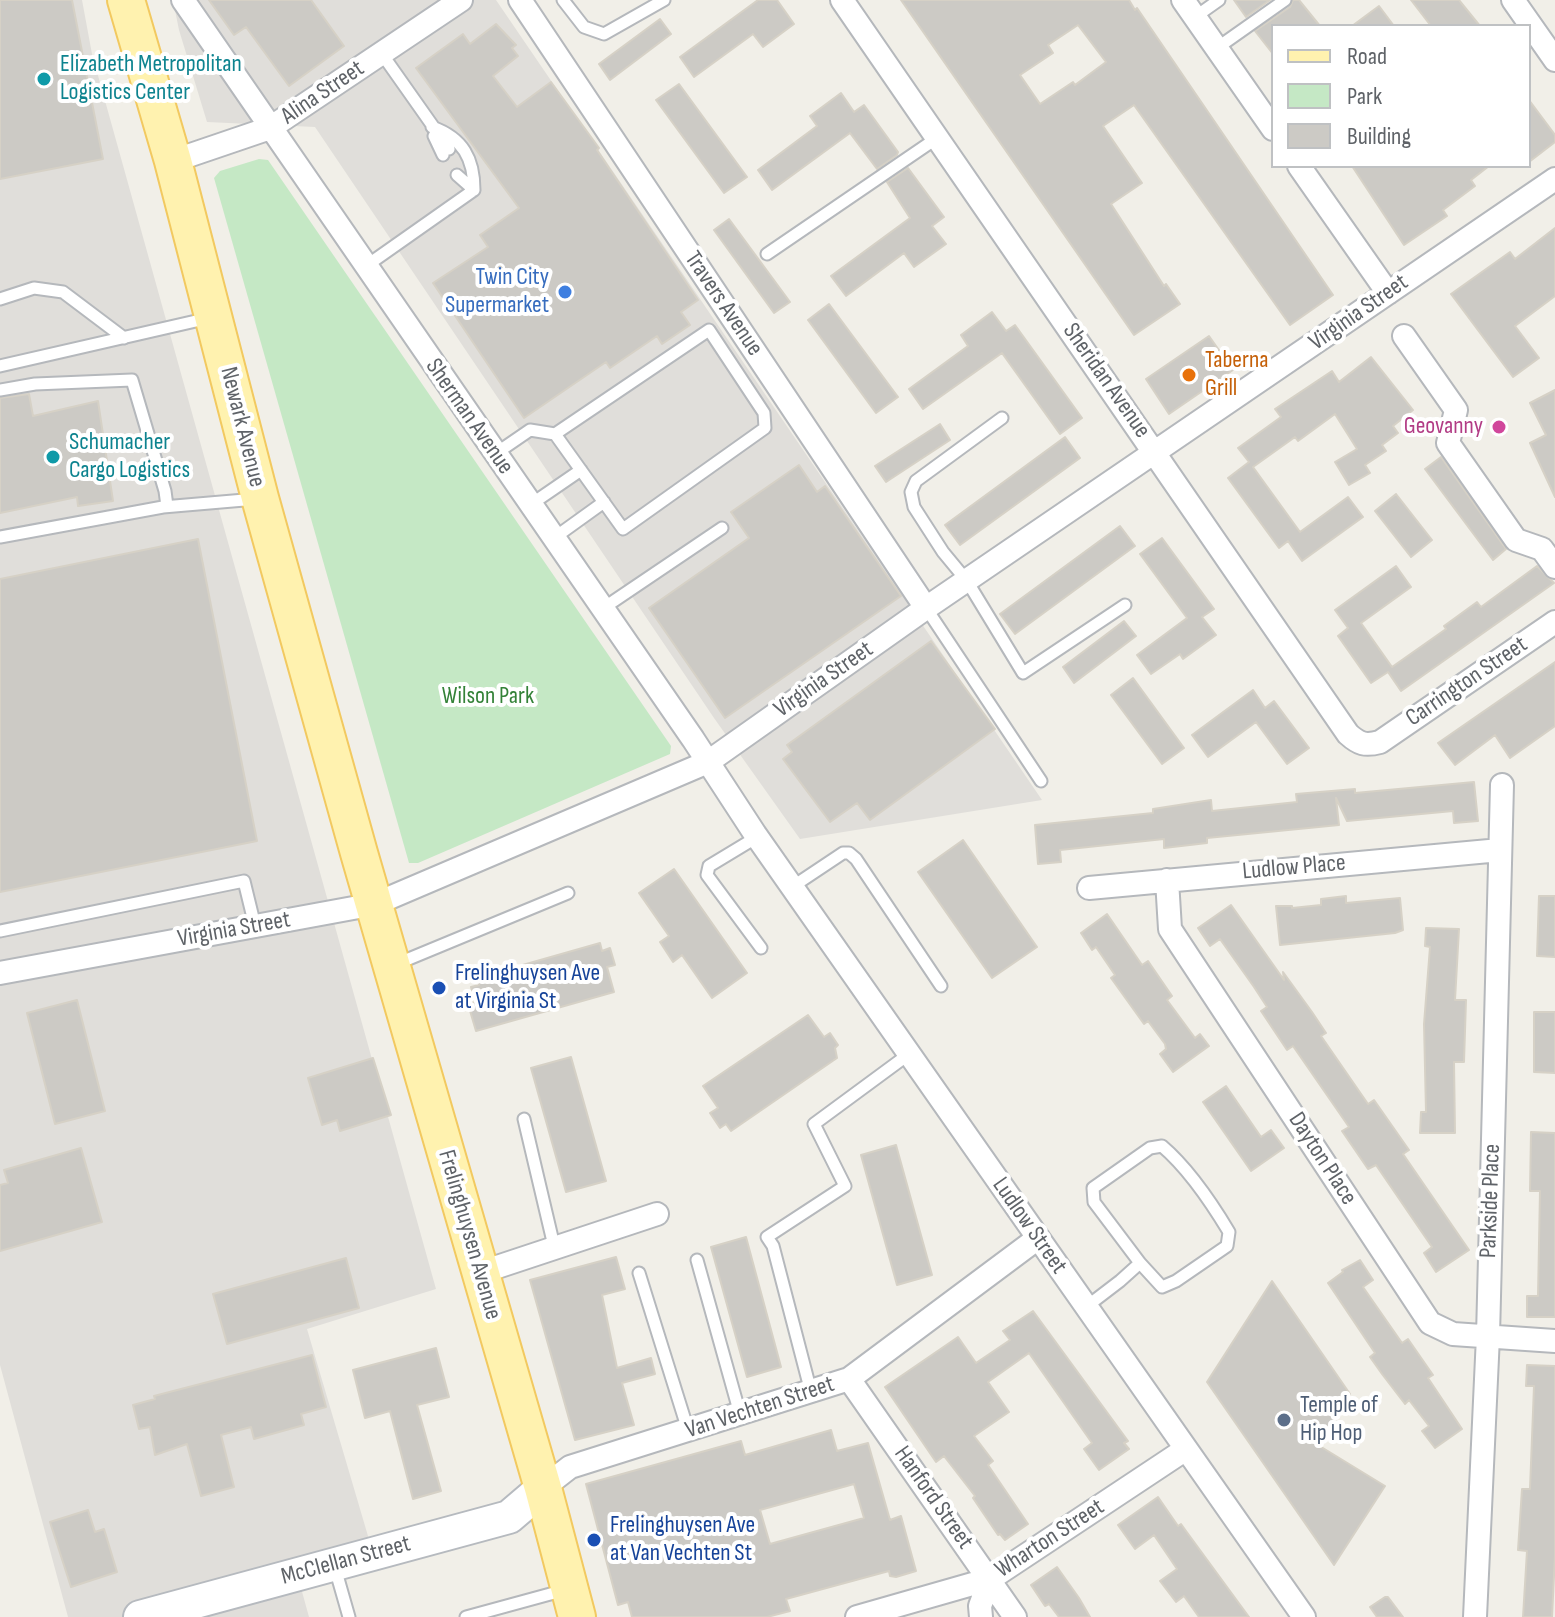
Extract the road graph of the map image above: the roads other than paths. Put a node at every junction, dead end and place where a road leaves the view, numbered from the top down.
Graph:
1 (126, 0) edge
2 (183, 0) edge
3 (461, 0) edge
4 (520, 0) edge
5 (563, 0) edge
6 (664, 0) edge
7 (842, 0) edge
8 (1219, 0) edge
9 (1285, 0) edge
10 (1513, 0) edge
11 (1189, 9) edge
12 (1530, 24) edge
13 (1531, 25) edge
14 (1217, 48) junction
15 (382, 54) junction
16 (1555, 59) edge
17 (1271, 126) edge
18 (432, 127) junction
19 (270, 128) junction
20 (937, 138) junction
21 (446, 152) dead end
22 (173, 161) junction
23 (1300, 168) edge
24 (461, 173) dead end
25 (1555, 179) edge
26 (474, 190) junction
27 (767, 254) dead end
28 (366, 266) junction
29 (1388, 293) junction
30 (0, 299) edge
31 (731, 315) junction
32 (214, 317) junction
33 (709, 330) junction
34 (1404, 336) dead end
35 (124, 338) junction
36 (0, 366) edge
37 (0, 390) edge
38 (1002, 418) dead end
39 (555, 434) junction
40 (1157, 453) junction
41 (495, 454) junction
42 (581, 470) junction
43 (260, 498) junction
44 (604, 502) junction
45 (530, 505) junction
46 (167, 506) junction
47 (722, 528) dead end
48 (0, 537) edge
49 (553, 538) junction
50 (1555, 567) edge
51 (967, 581) junction
52 (1125, 605) dead end
53 (926, 608) junction
54 (602, 609) junction
55 (1555, 622) edge
56 (1380, 742) joint
57 (708, 762) junction
58 (1041, 781) dead end
59 (1502, 785) dead end
60 (756, 836) junction
61 (1500, 850) junction
62 (359, 853) joint
63 (1167, 880) junction
64 (792, 887) junction
65 (1089, 888) dead end
66 (568, 893) dead end
67 (375, 904) junction
68 (255, 926) junction
69 (0, 931) edge
70 (761, 948) dead end
71 (393, 965) junction
72 (0, 973) edge
73 (941, 986) dead end
74 (909, 1054) junction
75 (524, 1119) dead end
76 (657, 1214) dead end
77 (1038, 1238) junction
78 (554, 1246) junction
79 (697, 1260) dead end
80 (1140, 1263) junction
81 (479, 1273) junction
82 (639, 1273) dead end
83 (1086, 1307) junction
84 (1488, 1336) junction
85 (1555, 1341) edge
86 (849, 1379) junction
87 (811, 1393) junction
88 (740, 1415) junction
89 (688, 1431) junction
90 (1186, 1449) junction
91 (543, 1488) junction
92 (334, 1564) junction
93 (990, 1579) junction
94 (574, 1603) edge
95 (140, 1617) edge
96 (349, 1617) edge
97 (466, 1617) edge
98 (857, 1617) edge
99 (981, 1617) edge
100 (1015, 1617) edge
101 (1304, 1617) edge
102 (1475, 1617) edge

1 - 22 main road, Newark Avenue
2 - 19 street, Sherman Avenue
3 - 15 street, Alina Street
4 - 31 street, Travers Avenue
5 - 6 lane
7 - 20 street, Sheridan Avenue
8 - 11 lane
9 - 14 lane
10 - 12 street
11 - 14 street
13 - 16 street
14 - 17 street
15 - 18 lane
15 - 19 street, Alina Street
18 - 21 lane
18 - 26 lane
19 - 22 street, Alina Street
19 - 28 street, Sherman Avenue
20 - 27 lane
20 - 40 street, Sheridan Avenue
22 - 32 main road, Newark Avenue
23 - 29 street
24 - 26 lane
25 - 29 street, Virginia Street
26 - 28 lane
28 - 41 street, Sherman Avenue
29 - 40 street, Virginia Street
30 - 35 lane
31 - 33 lane
31 - 53 street, Travers Avenue
32 - 35 lane
32 - 43 main road, Newark Avenue
33 - 39 lane
33 - 44 lane
34 - 50 street
35 - 36 lane
37 - 46 lane
38 - 51 lane
39 - 41 lane
39 - 42 lane
40 - 51 street, Virginia Street
40 - 56 street, Sheridan Avenue
41 - 45 street, Sherman Avenue
42 - 44 lane
42 - 45 lane
43 - 46 lane
43 - 62 main road, Newark Avenue
44 - 49 lane
45 - 49 street, Sherman Avenue
46 - 48 lane
47 - 54 lane
49 - 54 street, Sherman Avenue
51 - 52 lane
51 - 53 street, Virginia Street
53 - 57 street, Virginia Street
53 - 58 lane
54 - 57 street, Sherman Avenue
55 - 56 street, Carrington Street
57 - 60 street, Sherman Avenue
57 - 67 street, Virginia Street
59 - 61 street, Parkside Place
60 - 64 street, Ludlow Street
60 - 70 lane
61 - 63 street, Ludlow Place
61 - 84 street, Parkside Place
62 - 67 main road, Frelinghuysen Avenue
63 - 65 street, Ludlow Place
63 - 84 street, Dayton Place
64 - 73 lane
64 - 74 street, Ludlow Street
66 - 71 lane
67 - 68 street, Virginia Street
67 - 71 main road, Frelinghuysen Avenue
68 - 69 lane
68 - 72 street, Virginia Street
71 - 81 main road, Frelinghuysen Avenue
74 - 77 street, Ludlow Street
74 - 87 lane
75 - 78 lane
76 - 78 street
77 - 83 street, Ludlow Street
77 - 86 street, Van Vechten Street
78 - 81 street
79 - 88 lane
80 - 80 lane
80 - 83 lane
81 - 91 main road, Frelinghuysen Avenue
82 - 89 lane
83 - 90 street, Ludlow Street
84 - 85 street, Dayton Place
84 - 102 street, Parkside Place
86 - 87 street, Van Vechten Street
86 - 93 street, Hanford Street
87 - 88 street, Van Vechten Street
88 - 89 street, Van Vechten Street
89 - 91 street, Van Vechten Street
90 - 93 street, Wharton Street
90 - 101 street, Ludlow Street
91 - 92 main road, McClellan Street
91 - 94 main road, Frelinghuysen Avenue
92 - 95 main road, McClellan Street
92 - 96 lane
93 - 98 street, Wharton Street
93 - 99 street
93 - 100 street, Hanford Street
94 - 97 lane

